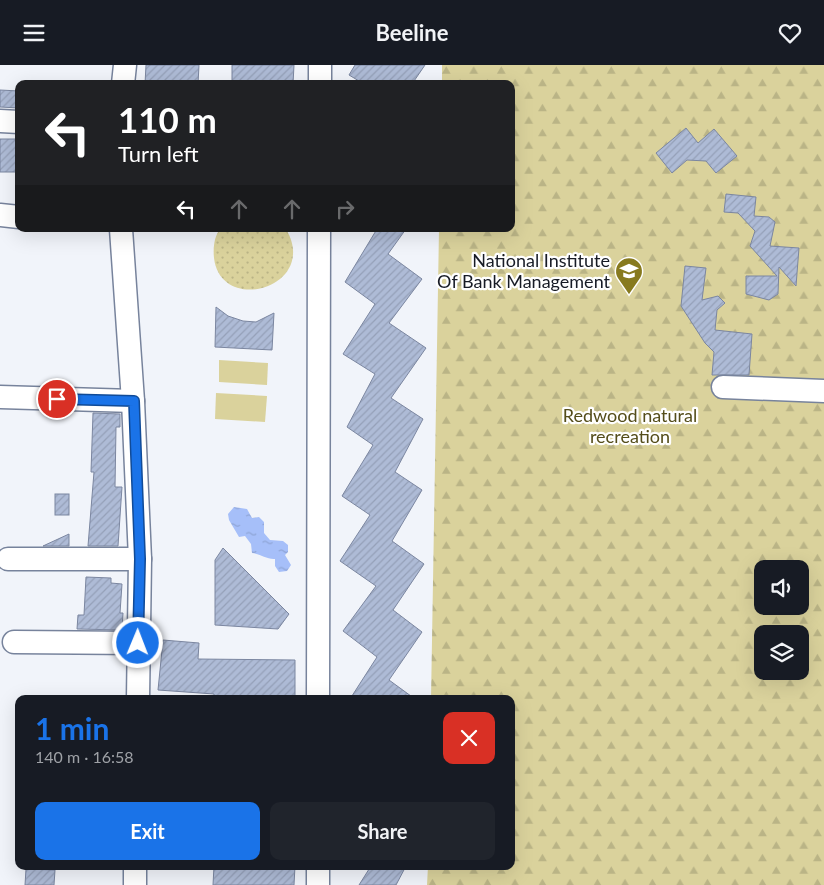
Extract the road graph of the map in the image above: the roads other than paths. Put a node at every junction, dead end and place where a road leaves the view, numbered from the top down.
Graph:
1 (125, 65) edge
2 (320, 65) edge
3 (123, 80) edge
4 (320, 80) edge
5 (0, 121) edge
6 (15, 122) edge
7 (0, 215) edge
8 (15, 217) edge
9 (119, 232) edge
10 (319, 232) edge
11 (722, 387) dead end
12 (824, 391) edge
13 (0, 397) edge
14 (134, 401) junction
15 (8, 559) dead end
16 (140, 559) junction
17 (14, 642) dead end
18 (138, 643) junction
19 (138, 695) edge
20 (318, 695) edge
21 (135, 870) edge
22 (318, 870) edge
23 (135, 885) edge
24 (318, 885) edge

1 - 3 street
2 - 4 street
5 - 6 street
7 - 8 street
9 - 14 street
10 - 20 street
11 - 12 street
13 - 14 street
14 - 16 street
15 - 16 street
16 - 18 street
17 - 18 street
18 - 19 street
21 - 23 street
22 - 24 street

